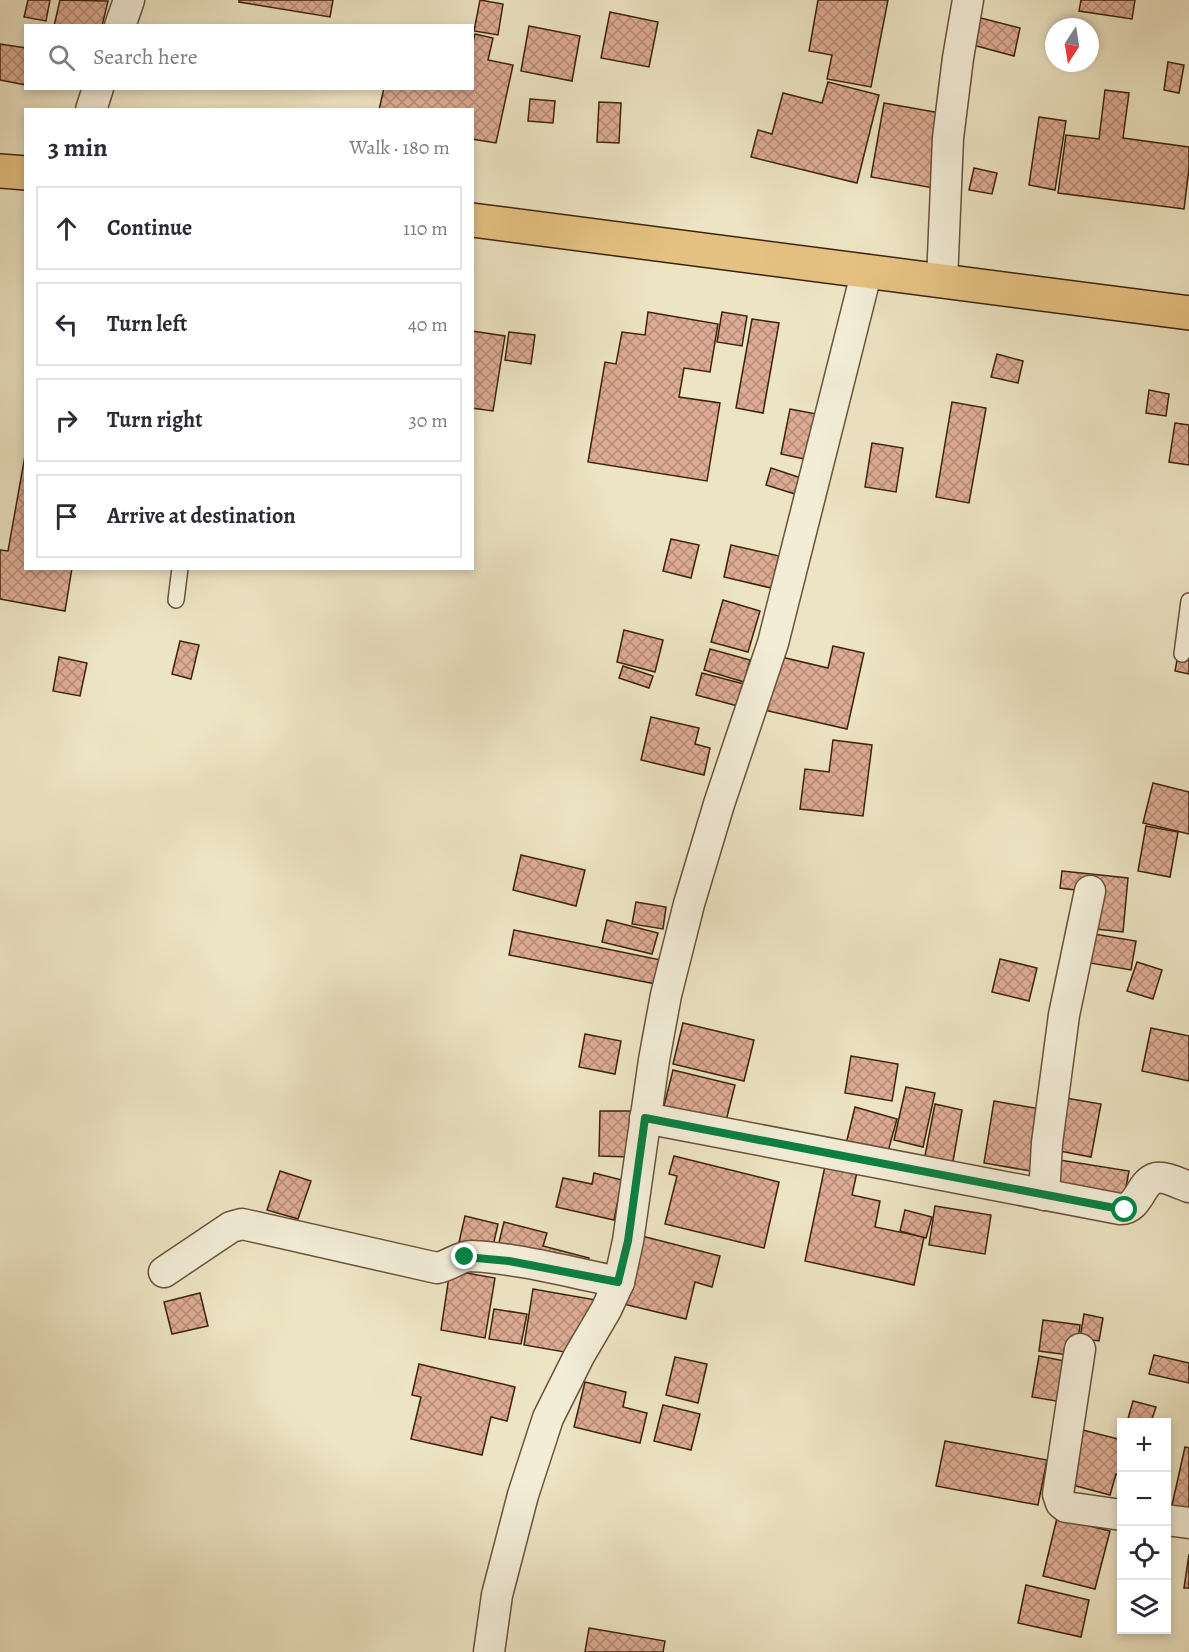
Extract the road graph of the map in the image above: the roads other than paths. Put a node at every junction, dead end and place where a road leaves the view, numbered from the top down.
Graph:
1 (129, 0) edge
2 (968, 0) edge
3 (121, 24) edge
4 (97, 90) edge
5 (92, 108) edge
6 (0, 171) edge
7 (24, 173) edge
8 (474, 219) edge
9 (867, 270) junction
10 (942, 281) junction
11 (1189, 313) edge
12 (180, 570) edge
13 (176, 600) dead end
14 (1189, 601) edge
15 (1182, 654) dead end
16 (1090, 891) dead end
17 (645, 1118) junction
18 (1189, 1187) edge
19 (1044, 1194) junction
20 (164, 1272) dead end
21 (618, 1282) junction
22 (1080, 1349) dead end
23 (1117, 1514) edge
24 (1171, 1521) edge
25 (1189, 1523) edge
26 (489, 1652) edge

1 - 3 street
2 - 10 street
4 - 5 street
6 - 7 main road
8 - 9 main road
9 - 10 main road
9 - 17 street
10 - 11 main road
12 - 13 lane
14 - 15 lane
16 - 19 street
17 - 19 street
17 - 21 street
18 - 19 street
20 - 21 street
21 - 26 street
22 - 23 street
24 - 25 street

